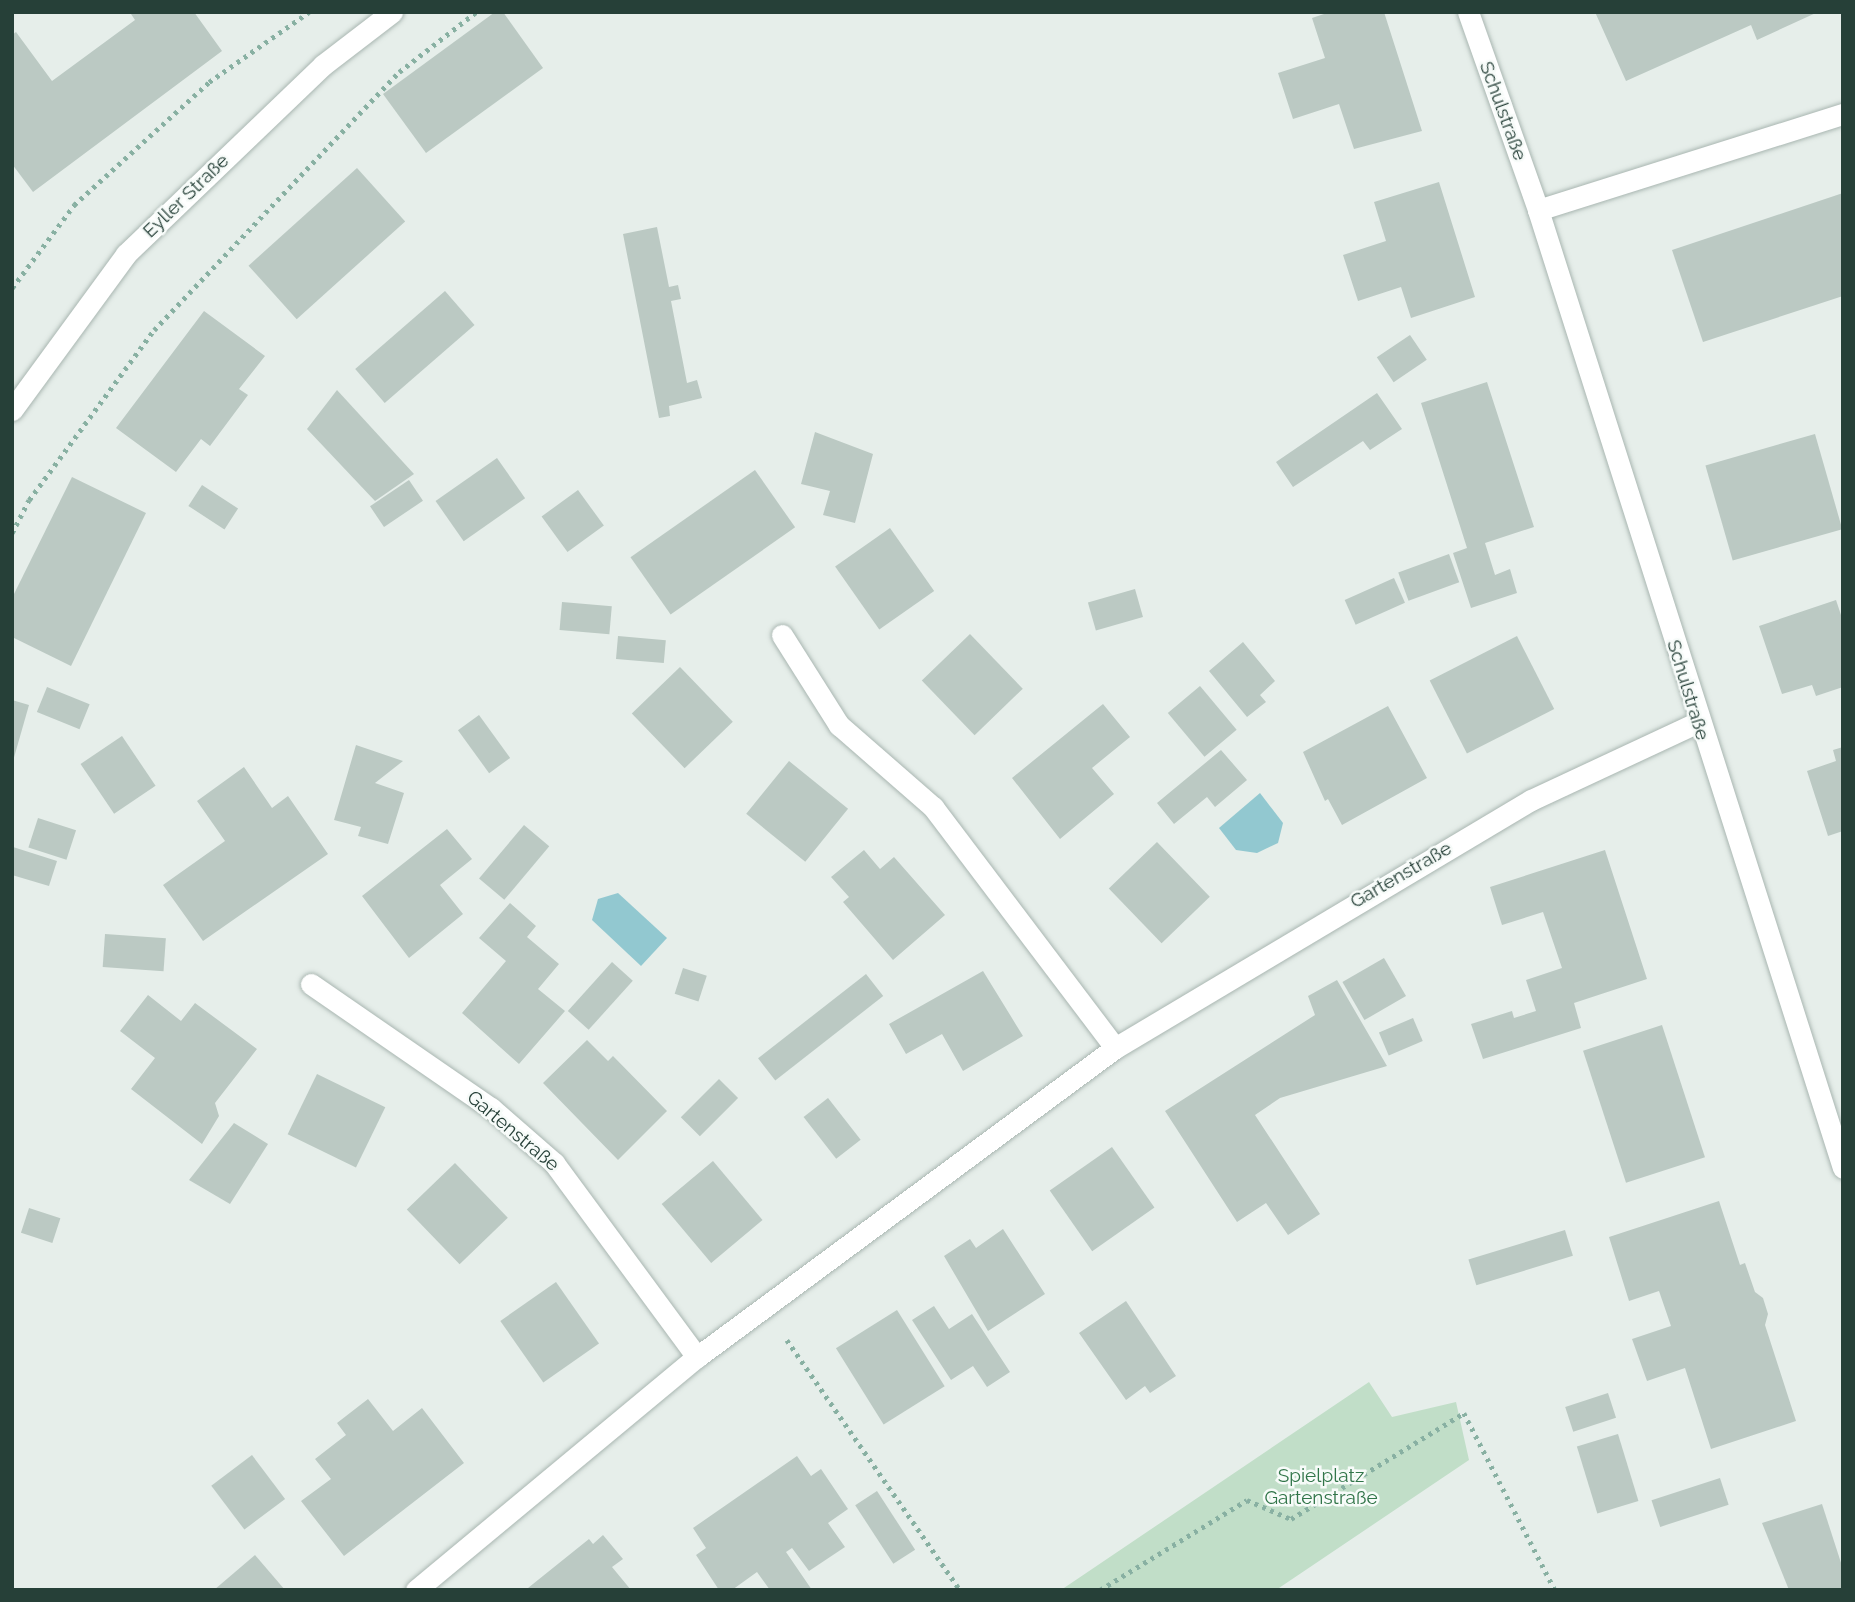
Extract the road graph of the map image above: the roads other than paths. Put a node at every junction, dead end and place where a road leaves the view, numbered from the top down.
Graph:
1 (392, 12) edge
2 (1468, 12) edge
3 (1843, 114) edge
4 (1538, 210) junction
5 (12, 411) edge
6 (782, 635) dead end
7 (1698, 722) junction
8 (312, 984) dead end
9 (1115, 1048) junction
10 (1843, 1168) edge
11 (696, 1357) junction
12 (415, 1590) edge

1 - 5 street, Eyller Straße
2 - 4 street, Schulstraße
3 - 4 street
4 - 7 street, Schulstraße
6 - 9 street
7 - 9 street, Gartenstraße
7 - 10 street, Schulstraße
8 - 11 street, Gartenstraße
9 - 11 street, Gartenstraße
11 - 12 street, Gartenstraße

